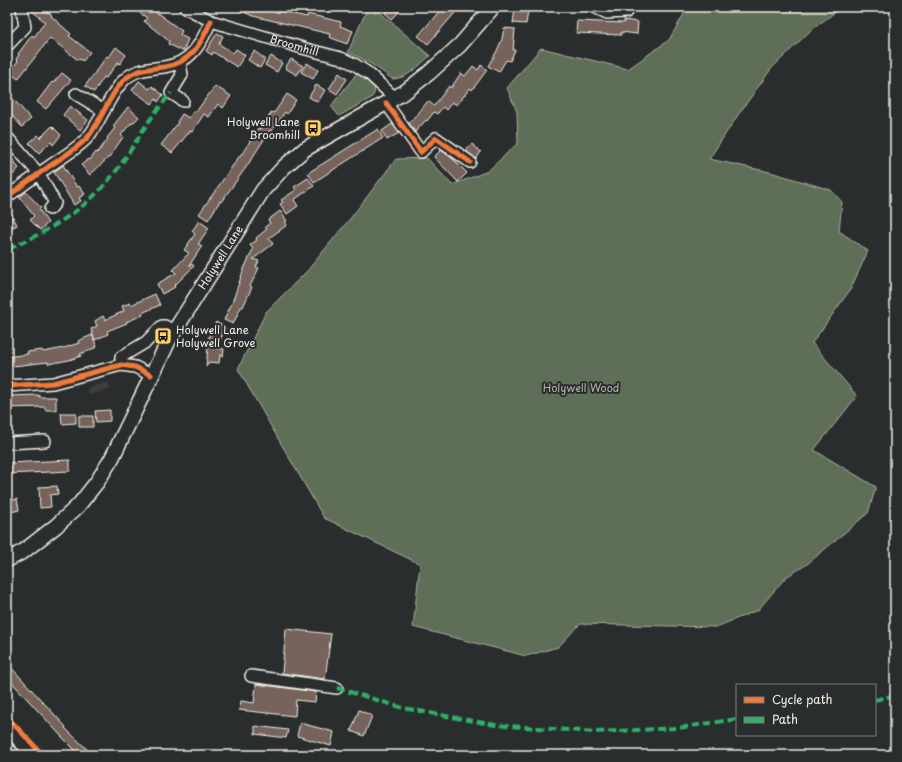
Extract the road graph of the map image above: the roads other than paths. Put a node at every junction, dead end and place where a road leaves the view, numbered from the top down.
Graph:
1 (23, 7) edge
2 (185, 7) edge
3 (493, 7) edge
4 (594, 7) edge
5 (626, 12) dead end
6 (211, 21) junction
7 (7, 46) edge
8 (180, 62) junction
9 (76, 94) dead end
10 (182, 101) dead end
11 (391, 101) junction
12 (104, 111) junction
13 (7, 137) edge
14 (470, 162) dead end
15 (39, 174) junction
16 (7, 197) edge
17 (50, 209) dead end
18 (174, 331) junction
19 (121, 365) junction
20 (151, 375) junction
21 (7, 386) edge
22 (45, 441) dead end
23 (7, 443) edge
24 (7, 560) edge
25 (251, 676) dead end
26 (337, 688) dead end
27 (7, 728) edge
28 (34, 755) edge

1 - 7 street
2 - 6 street, Broomhill
3 - 11 main road, Holywell Lane
4 - 5 street
6 - 8 street
6 - 11 street, Broomhill
8 - 10 street
8 - 12 street
9 - 12 street
11 - 14 street, Broomhill
11 - 18 main road, Holywell Lane
12 - 15 street
13 - 15 street
15 - 16 street
15 - 17 street
18 - 19 street
18 - 20 main road, Holywell Lane
19 - 20 street
19 - 21 street
20 - 24 main road, Holywell Lane
22 - 23 street
25 - 26 street
27 - 28 main road

